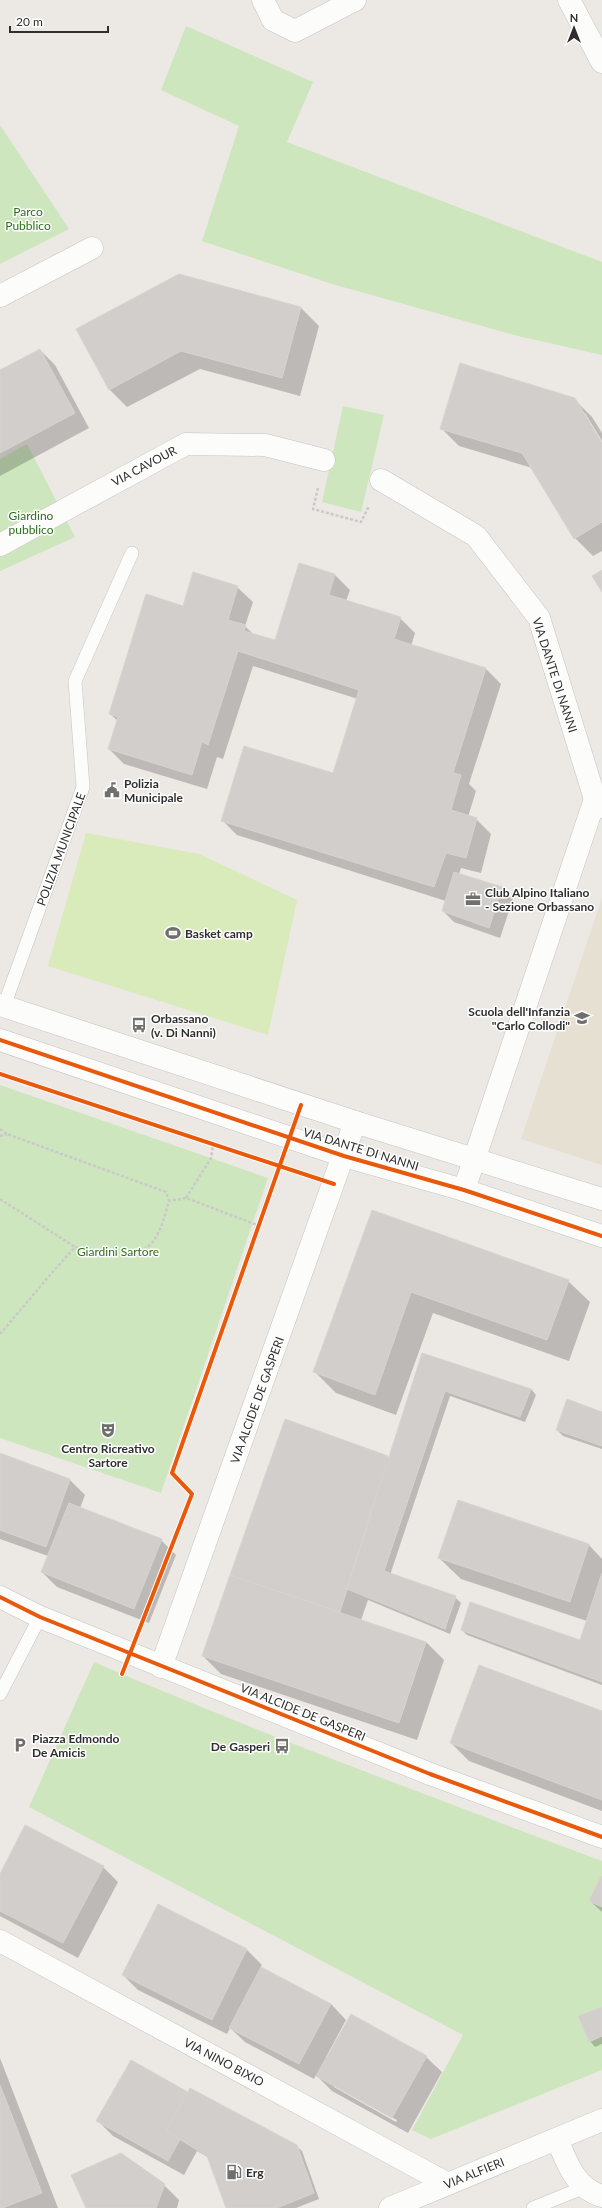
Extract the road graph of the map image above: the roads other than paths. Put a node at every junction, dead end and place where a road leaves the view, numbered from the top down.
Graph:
1 (263, 0) edge
2 (355, 0) edge
3 (569, 0) edge
4 (602, 62) edge
5 (92, 248) dead end
6 (0, 296) edge
7 (324, 460) road end
8 (381, 480) road end
9 (0, 544) edge
10 (132, 554) dead end
11 (598, 803) edge
12 (2, 1006) edge
13 (0, 1040) edge
14 (356, 1122) junction
15 (344, 1156) junction
16 (476, 1158) junction
17 (464, 1190) junction
18 (602, 1199) edge
19 (602, 1236) edge
20 (0, 1597) edge
21 (40, 1617) junction
22 (161, 1666) junction
23 (0, 1694) edge
24 (602, 1837) edge
25 (0, 1941) edge
26 (602, 2120) edge
27 (557, 2139) junction
28 (448, 2184) junction
29 (594, 2191) edge
30 (390, 2208) edge
31 (533, 2208) edge

1 - 2 street
3 - 4 street
5 - 6 street
7 - 9 street, VIA CAVOUR
8 - 11 street, VIA DANTE DI NANNI
10 - 12 lane, POLIZIA MUNICIPALE
11 - 16 street, VIA DANTE DI NANNI
12 - 14 street, VIA DANTE DI NANNI
13 - 15 street, VIA DANTE DI NANNI
14 - 15 street, VIA DANTE DI NANNI
14 - 16 street, VIA DANTE DI NANNI
15 - 17 street, VIA DANTE DI NANNI
15 - 22 street, VIA ALCIDE DE GASPERI
16 - 17 street, VIA DANTE DI NANNI
16 - 18 street, VIA DANTE DI NANNI
17 - 19 street, VIA DANTE DI NANNI
20 - 21 street, VIA ALCIDE DE GASPERI
21 - 22 street, VIA ALCIDE DE GASPERI
21 - 23 lane
22 - 24 street, VIA ALCIDE DE GASPERI
25 - 28 street, VIA NINO BIXIO
26 - 27 street, VIA ALFIERI
27 - 28 street, VIA ALFIERI
27 - 29 street
28 - 30 street, VIA ALFIERI
29 - 31 lane

